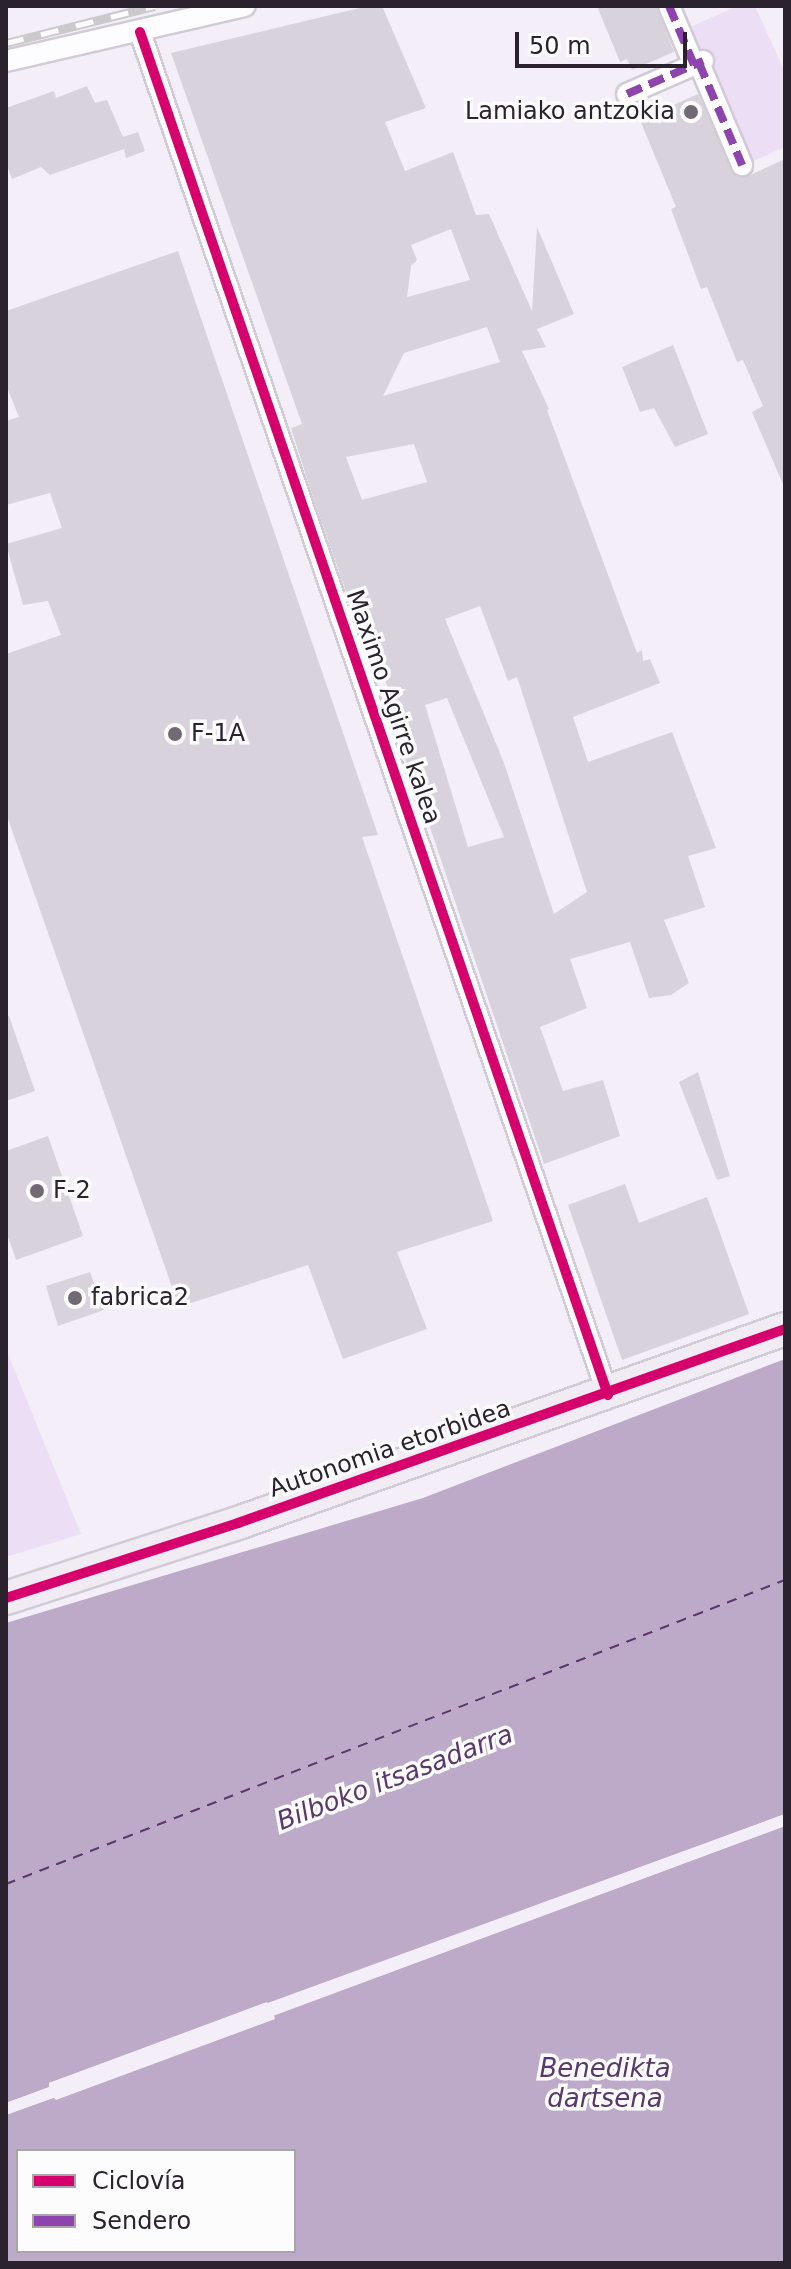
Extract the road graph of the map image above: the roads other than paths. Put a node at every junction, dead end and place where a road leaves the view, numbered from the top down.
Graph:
1 (245, 6) edge
2 (669, 6) edge
3 (140, 32) junction
4 (6, 61) edge
5 (698, 63) junction
6 (627, 94) dead end
7 (742, 165) dead end
8 (785, 1329) edge
9 (608, 1395) junction
10 (6, 1598) edge

1 - 3 street
2 - 5 street
3 - 4 street
3 - 9 street, Maximo Agirre kalea
5 - 6 street
5 - 7 street
8 - 9 main road, Autonomia etorbidea
9 - 10 main road, Autonomia etorbidea

